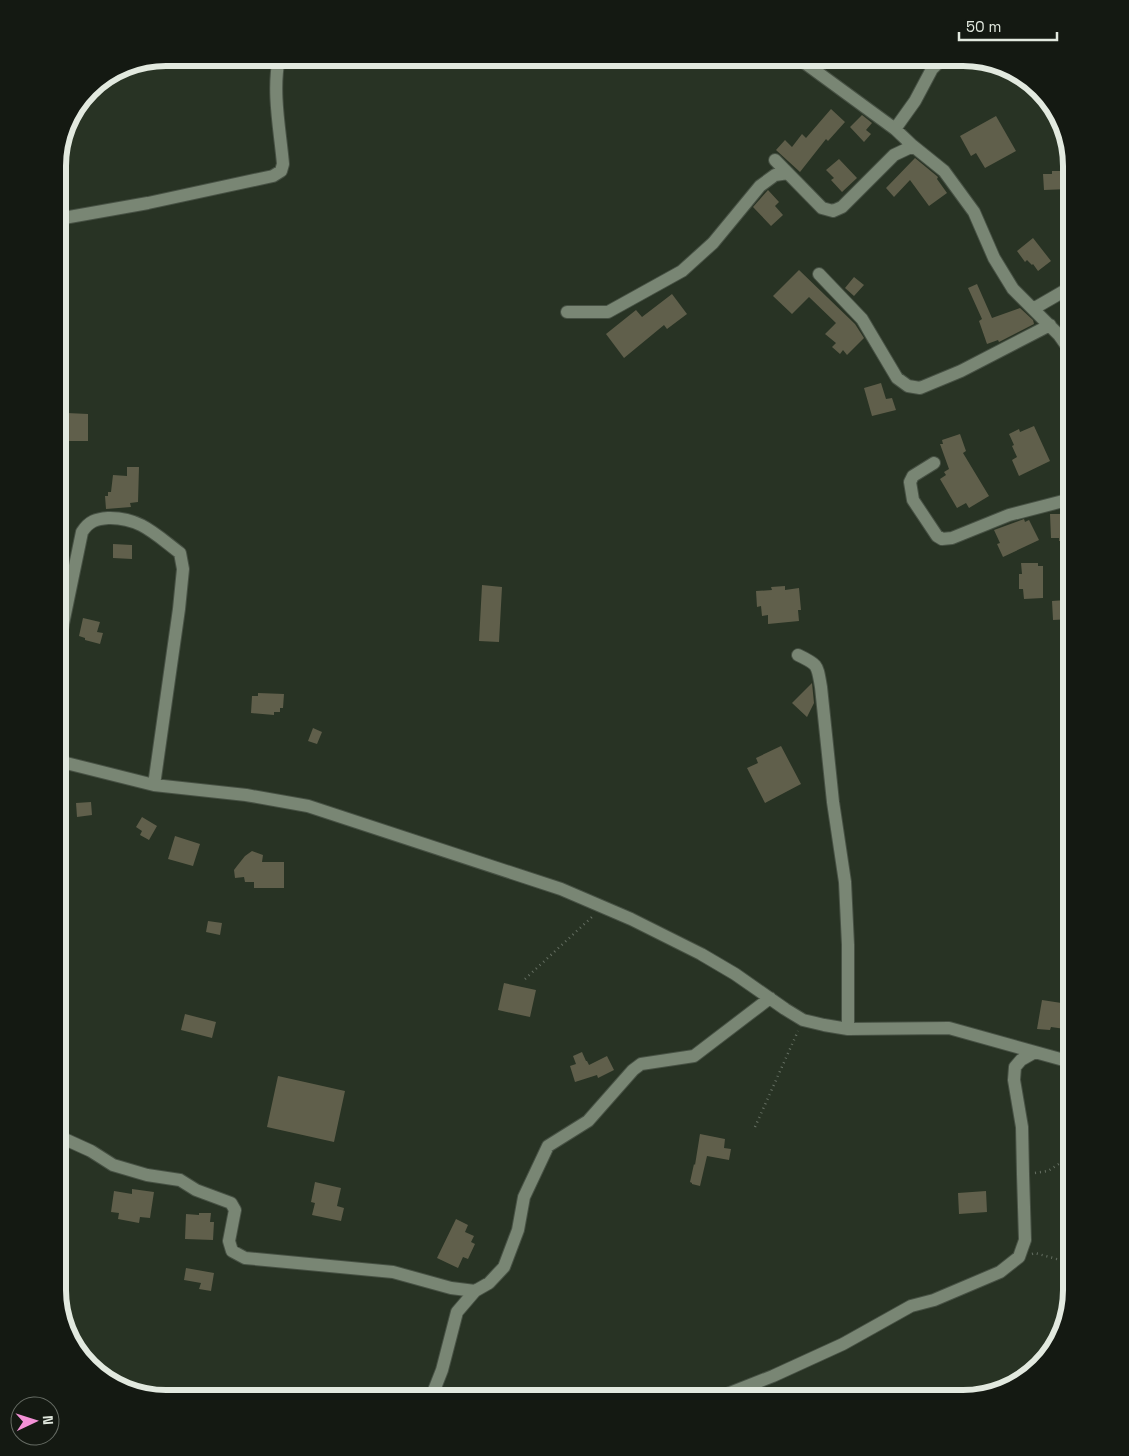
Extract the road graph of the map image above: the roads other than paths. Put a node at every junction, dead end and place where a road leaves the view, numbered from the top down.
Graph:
1 (278, 66) edge
2 (809, 66) edge
3 (935, 66) edge
4 (895, 129) junction
5 (913, 146) junction
6 (775, 160) dead end
7 (788, 173) junction
8 (66, 218) edge
9 (820, 274) dead end
10 (1063, 292) edge
11 (1034, 309) junction
12 (567, 312) dead end
13 (1050, 326) junction
14 (1063, 339) edge
15 (934, 463) dead end
16 (1063, 501) edge
17 (66, 609) edge
18 (798, 655) dead end
19 (66, 763) edge
20 (154, 785) junction
21 (770, 998) junction
22 (848, 1029) junction
23 (1035, 1052) junction
24 (1063, 1060) edge
25 (66, 1140) edge
26 (476, 1291) junction
27 (434, 1390) edge
28 (737, 1390) edge

1 - 8 street
2 - 4 street
3 - 4 street
4 - 5 street
5 - 7 street
5 - 11 street
6 - 7 street
7 - 12 street
9 - 13 street
10 - 11 street
11 - 13 street
13 - 14 street
15 - 16 street
17 - 20 street
18 - 22 street
19 - 20 street
20 - 21 street
21 - 22 street
21 - 26 street
22 - 23 street
23 - 24 street
23 - 28 street
25 - 26 street
26 - 27 street

